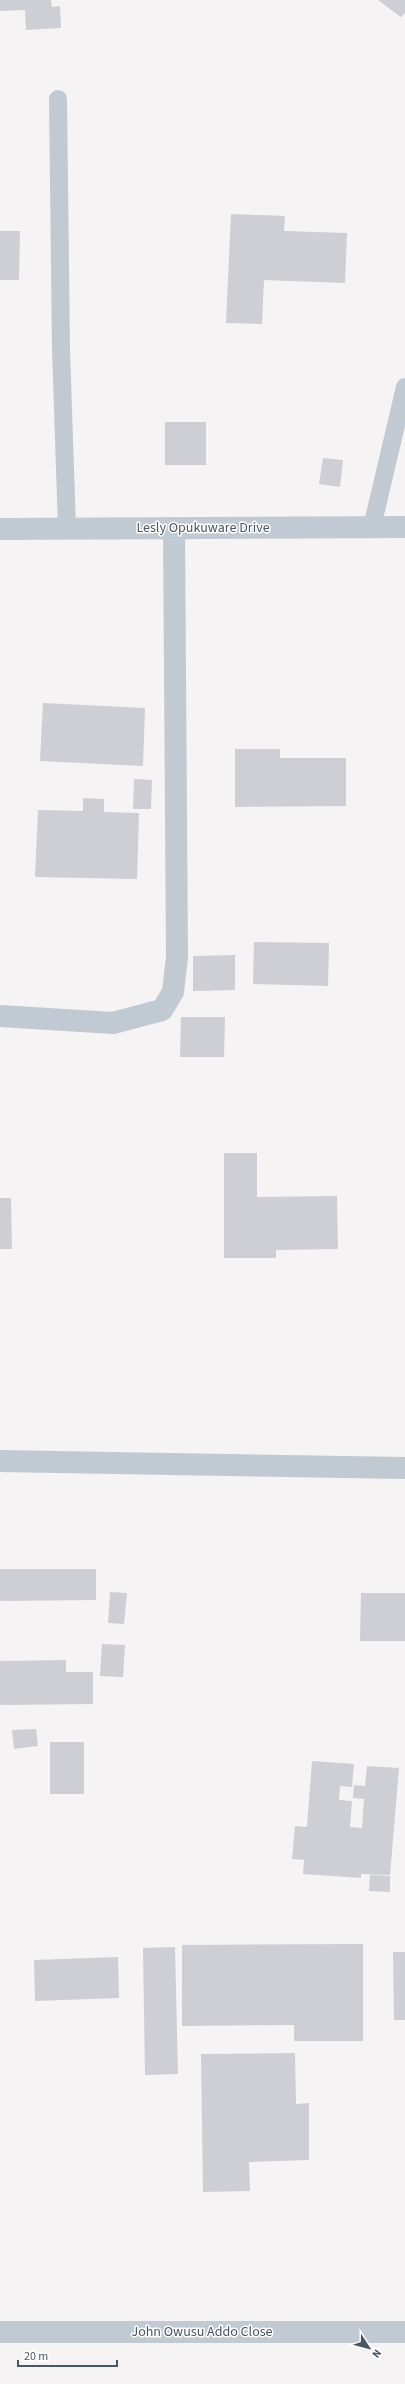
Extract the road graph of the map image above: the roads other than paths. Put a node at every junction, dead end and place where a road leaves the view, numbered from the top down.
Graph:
1 (58, 99) dead end
2 (405, 387) edge
3 (372, 527) junction
4 (405, 527) edge
5 (174, 528) junction
6 (0, 529) edge
7 (67, 529) junction
8 (0, 1016) edge
9 (0, 1461) edge
10 (405, 1468) edge
11 (0, 2332) edge
12 (405, 2332) edge

1 - 7 lane
2 - 3 lane
3 - 4 street, Lesly Opukuware Drive
3 - 5 street, Lesly Opukuware Drive
5 - 7 street, Lesly Opukuware Drive
5 - 8 street
6 - 7 street, Lesly Opukuware Drive
9 - 10 street
11 - 12 street, John Owusu Addo Close

